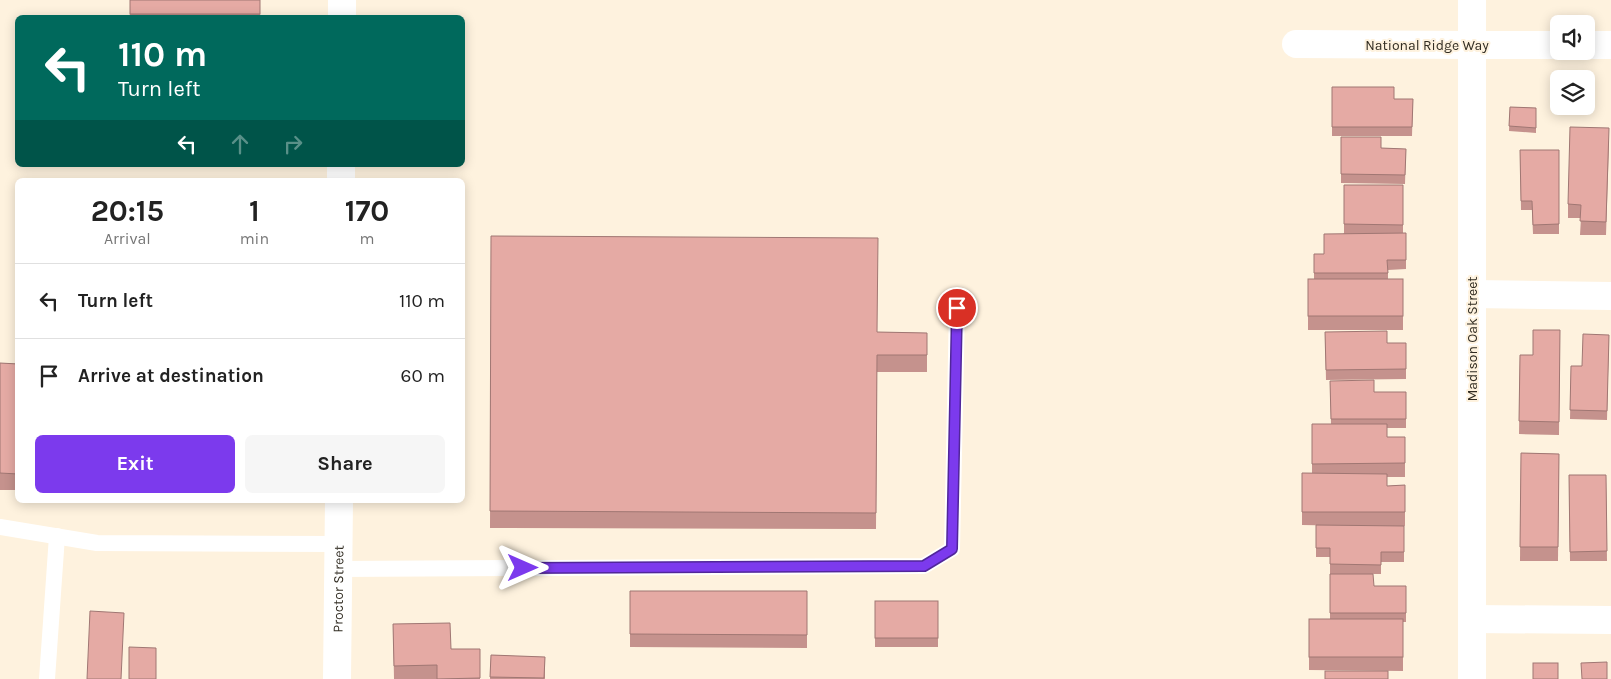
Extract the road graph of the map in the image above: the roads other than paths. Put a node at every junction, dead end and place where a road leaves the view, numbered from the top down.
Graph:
1 (342, 0) edge
2 (1472, 0) edge
3 (342, 15) edge
4 (1296, 44) dead end
5 (1472, 45) junction
6 (1550, 45) edge
7 (1595, 45) edge
8 (1611, 45) edge
9 (1473, 294) junction
10 (1611, 296) edge
11 (957, 308) dead end
12 (339, 503) edge
13 (0, 527) edge
14 (57, 536) junction
15 (338, 556) junction
16 (1472, 619) junction
17 (1611, 620) edge
18 (47, 679) edge
19 (337, 679) edge
20 (1472, 679) edge

1 - 3 street
2 - 5 street, Madison Oak Street
4 - 5 street, National Ridge Way
5 - 6 street, National Ridge Way
5 - 9 street, Madison Oak Street
7 - 8 street
9 - 10 street
9 - 16 street, Madison Oak Street
11 - 15 lane
12 - 15 street, Proctor Street
13 - 14 lane
14 - 15 lane
14 - 18 lane
15 - 19 street, Proctor Street
16 - 17 street
16 - 20 street, Madison Oak Street

